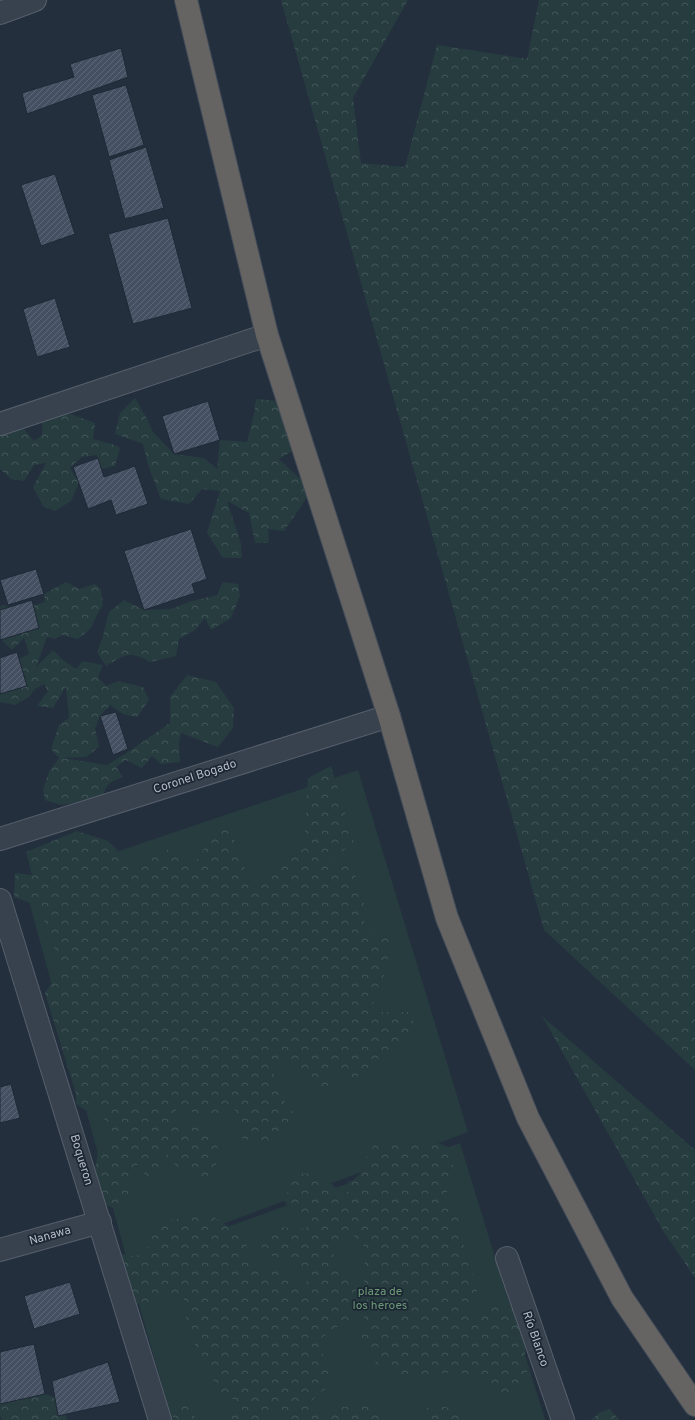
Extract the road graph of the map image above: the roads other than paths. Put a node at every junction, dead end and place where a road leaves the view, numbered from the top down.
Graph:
1 (35, 0) edge
2 (186, 0) edge
3 (0, 12) edge
4 (267, 335) junction
5 (0, 424) edge
6 (389, 716) junction
7 (0, 839) edge
8 (0, 900) edge
9 (100, 1222) junction
10 (0, 1250) edge
11 (507, 1258) dead end
12 (695, 1405) edge
13 (160, 1420) edge
14 (563, 1420) edge

1 - 3 street
2 - 4 highway
4 - 5 street
4 - 6 highway
6 - 7 street, Coronel Bogado
6 - 12 highway
8 - 9 street, Boqueron
9 - 10 street, Nanawa
9 - 13 street, Boqueron
11 - 14 street, Río Blanco

